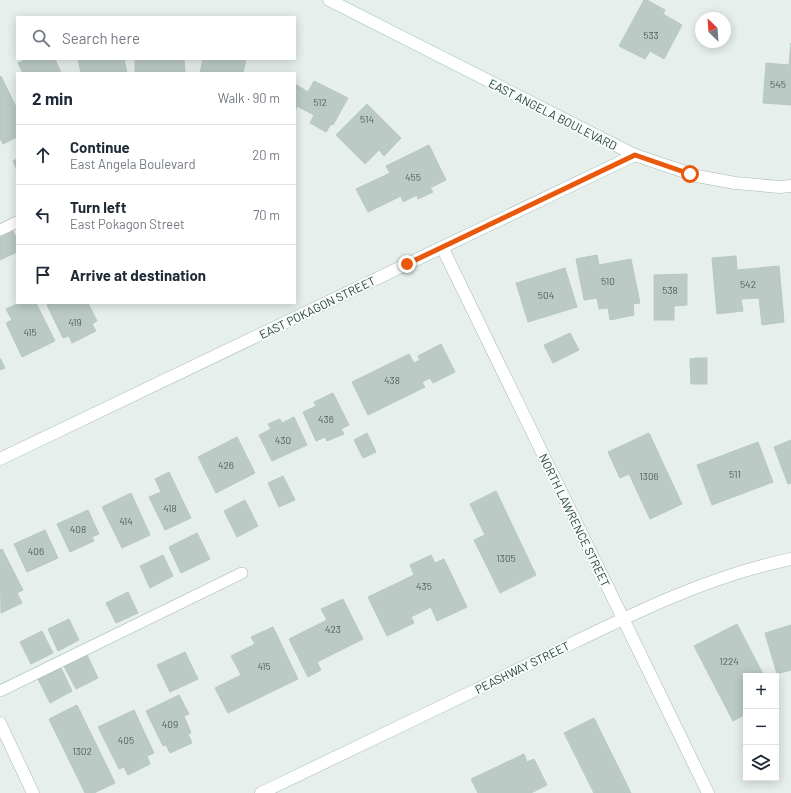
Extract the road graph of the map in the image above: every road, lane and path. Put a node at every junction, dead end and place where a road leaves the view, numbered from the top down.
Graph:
1 (329, 0) edge
2 (635, 155) junction
3 (791, 186) edge
4 (16, 222) edge
5 (0, 230) edge
6 (442, 247) junction
7 (0, 459) edge
8 (791, 559) edge
9 (242, 572) dead end
10 (624, 618) junction
11 (0, 691) edge
12 (0, 723) edge
13 (33, 793) edge
14 (260, 793) edge
15 (708, 793) edge

1 - 2 street, EAST ANGELA BOULEVARD
2 - 3 street, EAST ANGELA BOULEVARD
2 - 6 street, EAST POKAGON STREET
4 - 5 lane
6 - 7 street, EAST POKAGON STREET
6 - 10 street, NORTH LAWRENCE STREET
8 - 10 street, PEASHWAY STREET
9 - 11 lane
10 - 14 street, PEASHWAY STREET
10 - 15 street, NORTH LAWRENCE STREET
12 - 13 street

